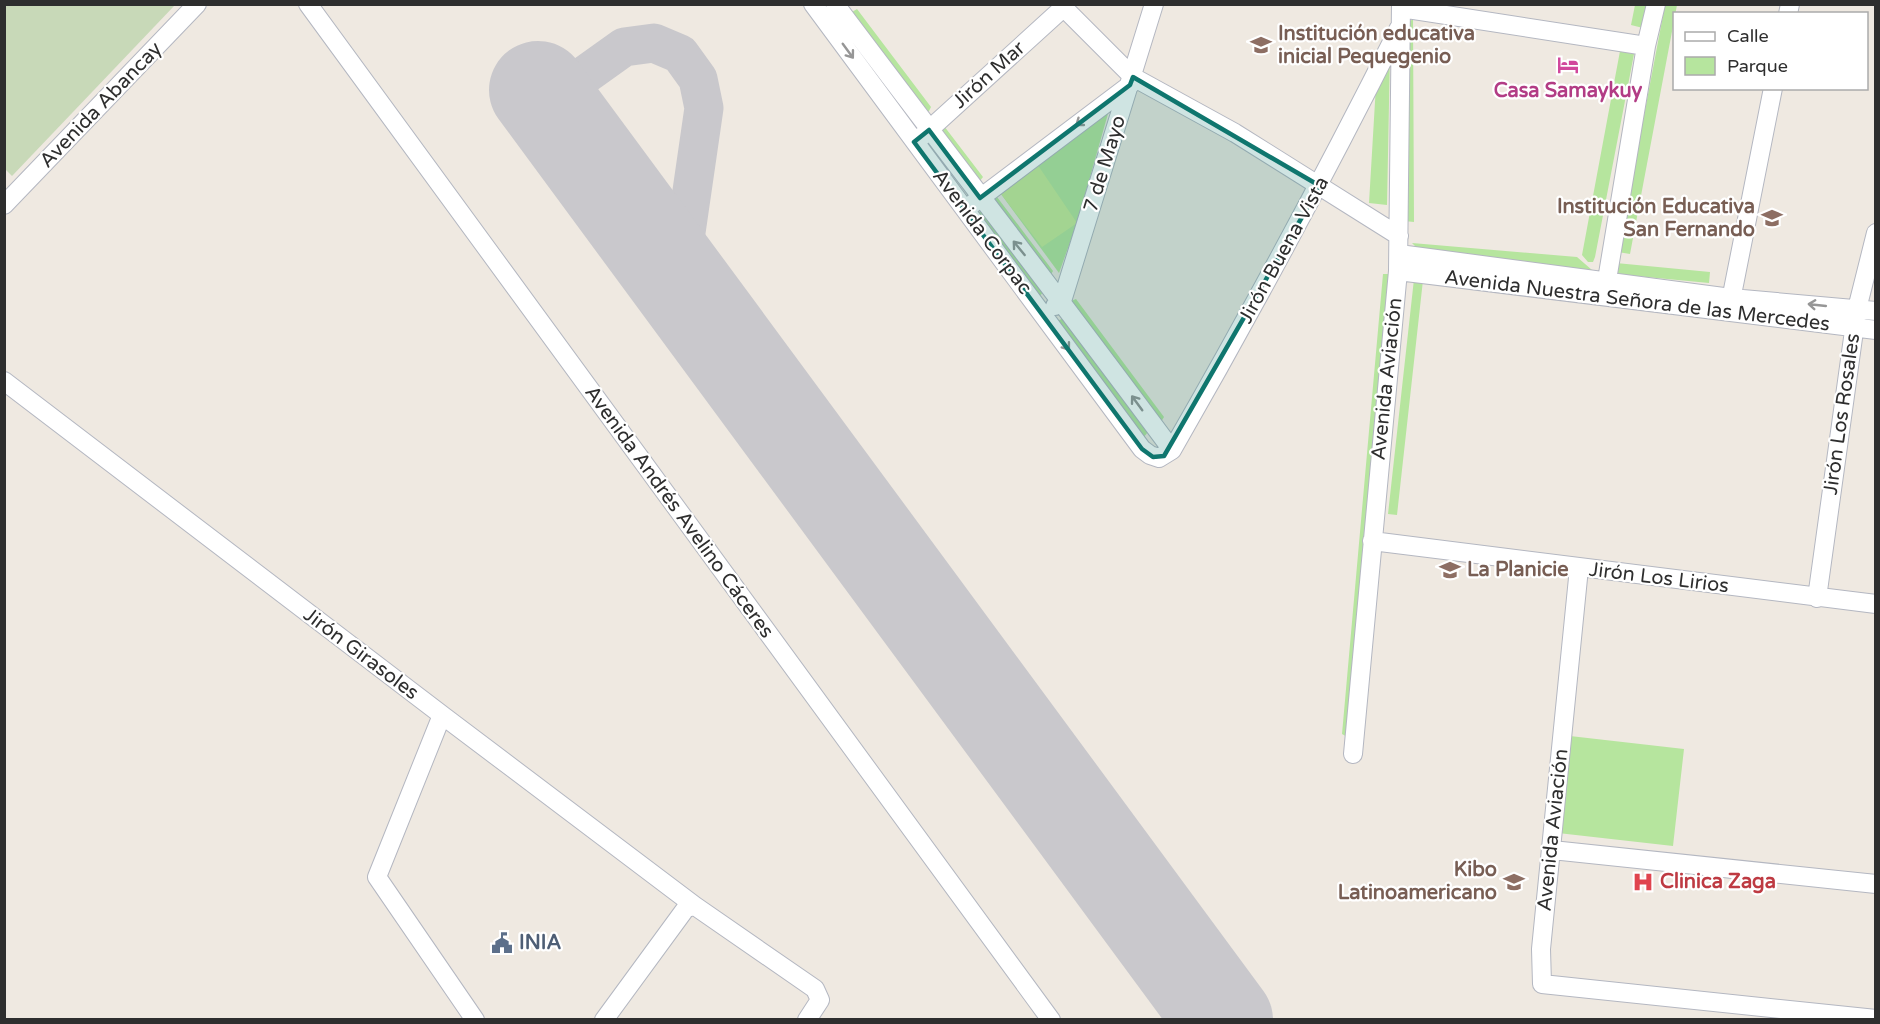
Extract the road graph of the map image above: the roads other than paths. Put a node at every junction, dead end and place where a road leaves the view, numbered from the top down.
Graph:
1 (197, 4) edge
2 (308, 4) edge
3 (813, 4) edge
4 (1154, 4) edge
5 (1656, 4) edge
6 (1062, 6) edge
7 (1401, 6) edge
8 (835, 10) edge
9 (1399, 28) junction
10 (1646, 46) junction
11 (1131, 81) junction
12 (1773, 90) edge
13 (929, 130) junction
14 (914, 142) junction
15 (1320, 186) junction
16 (980, 198) junction
17 (4, 205) edge
18 (965, 210) junction
19 (1875, 233) edge
20 (1398, 254) junction
21 (1605, 289) junction
22 (1062, 301) junction
23 (1730, 305) junction
24 (1857, 309) junction
25 (1875, 312) edge
26 (1044, 315) junction
27 (1854, 328) junction
28 (1875, 330) edge
29 (4, 381) edge
30 (1172, 450) junction
31 (1372, 541) junction
32 (1579, 568) junction
33 (1817, 597) junction
34 (1875, 604) edge
35 (442, 715) junction
36 (1353, 753) dead end
37 (1552, 850) junction
38 (1875, 884) edge
39 (695, 906) junction
40 (1875, 1019) edge
41 (476, 1020) edge
42 (604, 1020) edge
43 (807, 1020) edge
44 (1051, 1020) edge

1 - 17 street, Avenida Abancay
2 - 44 street, Avenida Andrés Avelino Cáceres
3 - 8 street, Avenida Corpac
4 - 11 street, 7 de Mayo
5 - 10 street
6 - 11 street
6 - 13 street, Jirón Mar
7 - 9 street, Avenida Aviación
7 - 10 street
8 - 13 street, Avenida Corpac
8 -> 14 street, Avenida Corpac
9 - 15 street, Jirón Buena Vista
9 - 20 street, Avenida Aviación
10 - 21 street
11 - 15 street
11 -> 16 street
11 - 22 street, 7 de Mayo
12 - 23 street
13 - 14 street, Jirón Mar
13 - 16 street, Avenida Corpac
14 - 18 street, Avenida Corpac
15 - 20 street
15 - 30 street, Jirón Buena Vista
16 - 18 street
22 -> 16 street, Avenida Corpac
18 - 26 street, Avenida Corpac
19 - 24 street, Jirón Los Rosales
20 - 21 street, Avenida Nuestra Señora de las Mercedes
20 - 31 street, Avenida Aviación
21 - 23 street, Avenida Nuestra Señora de las Mercedes
22 - 26 street
30 -> 22 street, Avenida Corpac
24 -> 23 street, Avenida Nuestra Señora de las Mercedes
23 - 27 street, Avenida Nuestra Señora de las Mercedes
24 - 25 street, Avenida Nuestra Señora de las Mercedes
24 - 27 street, Jirón Los Rosales
26 -> 30 street, Avenida Corpac
27 - 28 street, Avenida Nuestra Señora de las Mercedes
27 - 33 street, Jirón Los Rosales
29 - 35 street, Jirón Girasoles
31 - 32 street, Jirón Los Lirios
31 - 36 street, Avenida Aviación
32 - 33 street, Jirón Los Lirios
32 - 37 street, Avenida Aviación
33 - 34 street, Jirón Los Lirios
35 - 39 street, Jirón Girasoles
35 - 41 street
37 - 38 street
37 - 40 street, Avenida Aviación
39 - 42 street
39 - 43 street

